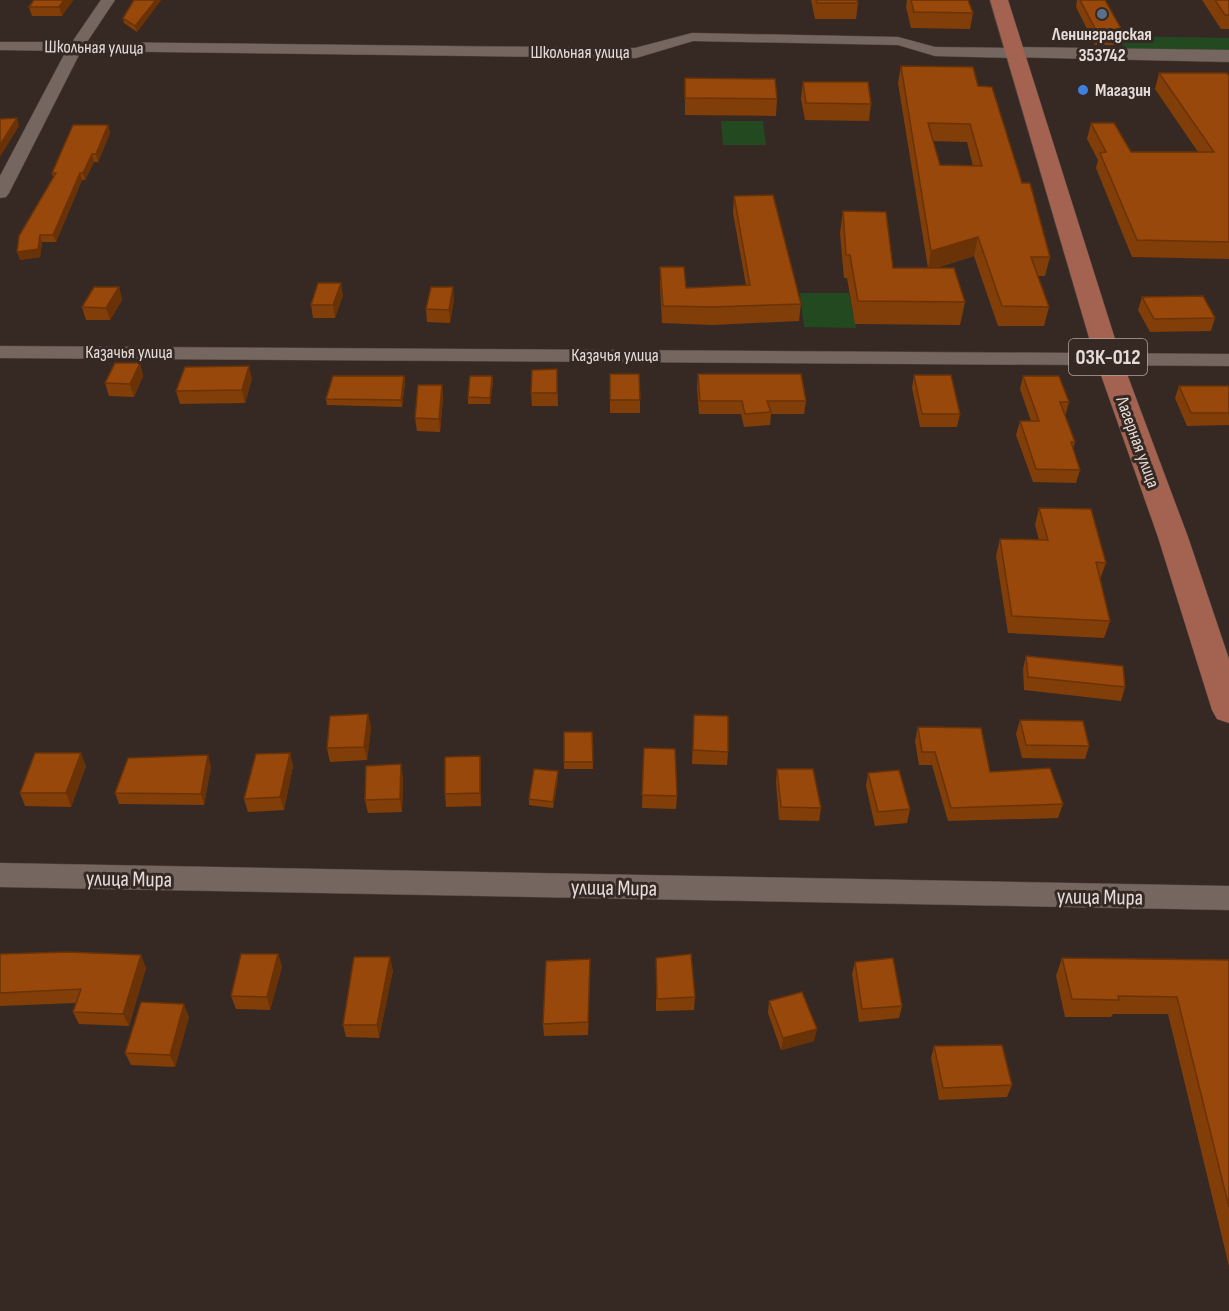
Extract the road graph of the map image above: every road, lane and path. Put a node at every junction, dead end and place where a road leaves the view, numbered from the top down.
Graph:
1 (108, 0) edge
2 (999, 0) edge
3 (0, 46) edge
4 (76, 47) junction
5 (1015, 53) junction
6 (1229, 56) edge
7 (0, 193) edge
8 (0, 352) edge
9 (1108, 358) junction
10 (1229, 360) edge
11 (1229, 710) edge
12 (0, 875) edge
13 (1229, 898) edge

1 - 4 street
2 - 5 main road, Лагерная улица / 03К-012
3 - 4 street, Школьная улица
4 - 5 street, Школьная улица
4 - 7 street
5 - 6 street, Школьная улица
5 - 9 main road, Лагерная улица / 03К-012
8 - 9 street, Казачья улица
9 - 10 street, Казачья улица
9 - 11 main road, Лагерная улица / 03К-012
12 - 13 street, улица Мира

